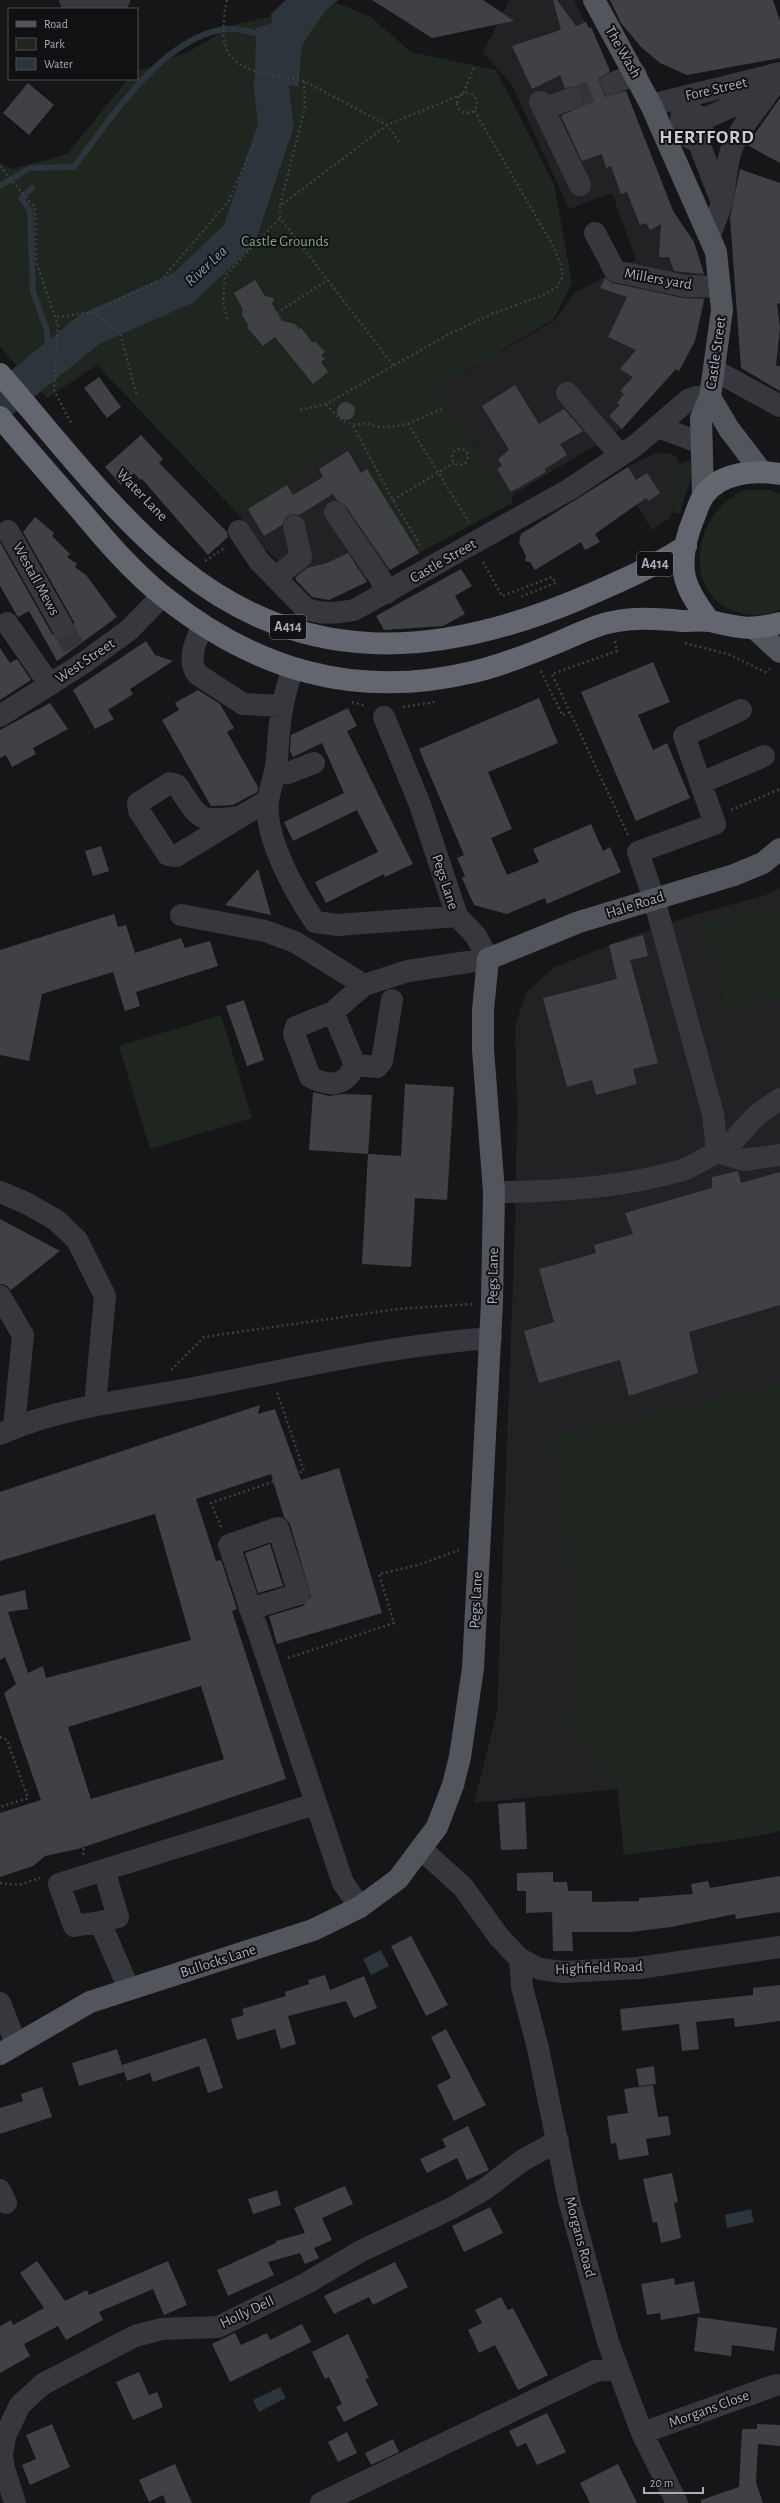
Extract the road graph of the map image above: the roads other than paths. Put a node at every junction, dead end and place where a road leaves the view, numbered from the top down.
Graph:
1 (70, 0) edge
2 (119, 0) edge
3 (594, 0) edge
4 (77, 8) edge
5 (104, 8) edge
6 (636, 74) junction
7 (777, 78) edge
8 (613, 83) tunnel mouth
9 (570, 99) tunnel mouth
10 (651, 104) junction
11 (706, 118) dead end
12 (699, 144) dead end
13 (580, 185) dead end
14 (722, 202) junction
15 (595, 233) dead end
16 (710, 236) junction
17 (720, 290) junction
18 (714, 370) junction
19 (0, 374) edge
20 (567, 392) dead end
21 (710, 397) junction
22 (780, 406) edge
23 (0, 418) edge
24 (658, 427) junction
25 (701, 443) junction
26 (620, 455) junction
27 (770, 472) edge
28 (703, 496) junction
29 (334, 512) dead end
30 (294, 526) dead end
31 (8, 531) dead end
32 (240, 534) road end
33 (686, 546) junction
34 (276, 577) junction
35 (387, 593) junction
36 (162, 596) junction
37 (708, 621) junction
38 (7, 623) dead end
39 (780, 623) edge
40 (203, 626) junction
41 (63, 628) tunnel mouth
42 (755, 629) junction
43 (778, 659) edge
44 (293, 670) junction
45 (50, 685) junction
46 (281, 706) junction
47 (741, 710) dead end
48 (0, 716) edge
49 (384, 717) dead end
50 (764, 756) dead end
51 (314, 763) dead end
52 (274, 774) junction
53 (701, 783) junction
54 (268, 800) junction
55 (240, 817) dead end
56 (780, 849) edge
57 (654, 898) junction
58 (181, 915) dead end
59 (457, 916) junction
60 (488, 959) junction
61 (364, 985) junction
62 (392, 1000) dead end
63 (333, 1012) junction
64 (354, 1065) junction
65 (780, 1099) edge
66 (717, 1152) junction
67 (780, 1155) edge
68 (0, 1192) edge
69 (494, 1192) junction
70 (0, 1296) edge
71 (491, 1338) junction
72 (95, 1405) junction
73 (7, 1430) edge
74 (250, 1609) junction
75 (315, 1804) junction
76 (421, 1849) junction
77 (104, 1870) junction
78 (360, 1907) junction
79 (100, 1922) junction
80 (780, 1947) edge
81 (520, 1959) junction
82 (129, 1989) junction
83 (0, 2003) edge
84 (8, 2049) edge
85 (558, 2141) junction
86 (617, 2369) junction
87 (776, 2384) dead end
88 (642, 2433) junction
89 (15, 2503) edge
90 (321, 2503) edge
91 (677, 2503) edge

1 - 4 street
2 - 5 street
3 - 6 main road, The Wash
6 - 8 street
6 - 10 main road, The Wash
7 - 10 street, Fore Street
7 - 11 street
7 - 14 street
9 - 13 street
10 - 16 main road, The Wash
12 - 14 street
14 - 16 street
15 - 17 street, Millers yard
16 - 17 main road, Castle Street
17 - 18 main road, Castle Street
18 - 21 main road, Castle Street
18 - 22 street
19 - 33 highway, A414
20 - 26 street
21 - 24 street, Castle Street
21 - 25 main road
21 - 27 main road
23 - 36 highway, A414
24 - 25 street
24 - 26 street, Castle Street
25 - 28 main road
26 - 35 street, Castle Street
27 - 28 highway
28 - 33 highway
29 - 35 street
30 - 34 street
31 - 41 street, Westall Mews
32 - 34 street, Castle Street
33 - 37 highway
34 - 35 street, Castle Street
36 - 40 highway, A414
36 - 45 street, West Street
37 - 42 highway
37 - 44 highway, A414
38 - 45 street
39 - 42 highway
40 - 44 highway, A414
40 - 46 street
42 - 43 main road
44 - 46 street
45 - 48 street, West Street
46 - 52 street
47 - 53 street
49 - 59 street, Pegs Lane
50 - 53 street
51 - 52 street
52 - 54 street
53 - 57 street
54 - 55 street
54 - 59 street
56 - 57 main road, Hale Road
57 - 60 main road, Hale Road
57 - 66 street
58 - 61 street
59 - 60 street, Pegs Lane
60 - 61 street
60 - 69 main road, Pegs Lane
61 - 63 street
62 - 64 street
63 - 64 street
63 - 64 street
65 - 66 street
66 - 67 street
66 - 69 street
68 - 72 street
69 - 71 main road, Pegs Lane
70 - 73 street
71 - 72 street
71 - 76 main road, Pegs Lane
72 - 73 street
74 - 74 street
74 - 75 street
75 - 77 street
75 - 78 street
76 - 78 main road, Bullocks Lane
76 - 81 street, Highfield Road
77 - 79 street
77 - 79 street
78 - 82 main road, Bullocks Lane
79 - 82 street
80 - 81 street, Highfield Road
81 - 85 street, Morgans Road
82 - 84 main road, Bullocks Lane
83 - 84 street
85 - 86 street, Morgans Road
85 - 89 street, Holly Dell
86 - 88 street, Morgans Road
86 - 90 street
87 - 88 street, Morgans Close
88 - 91 street, Morgans Road

